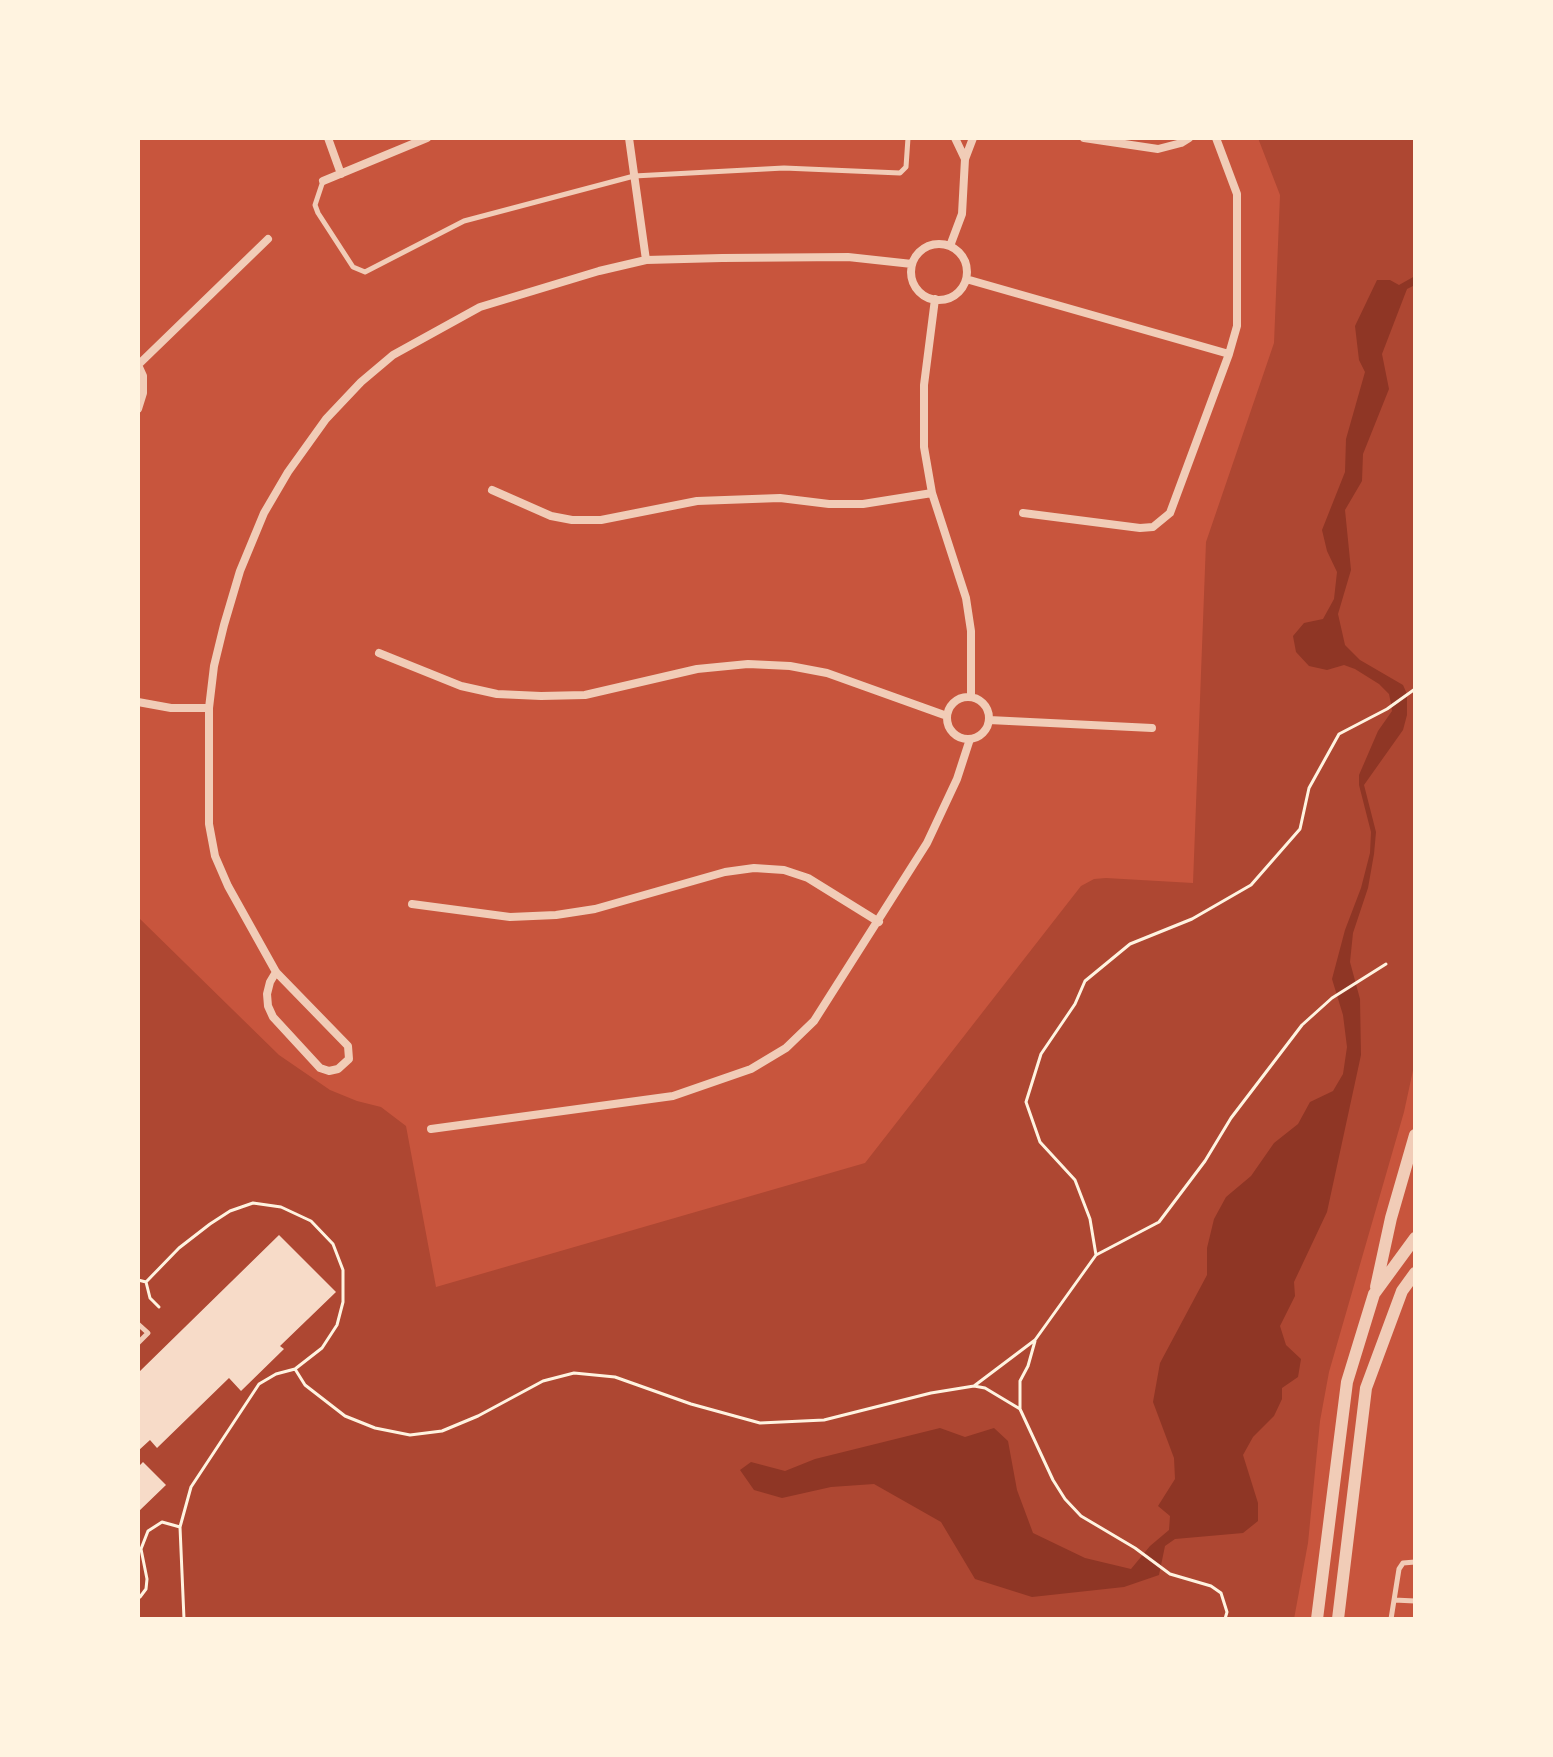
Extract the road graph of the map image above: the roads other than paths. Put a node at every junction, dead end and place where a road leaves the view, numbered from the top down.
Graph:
1 (328, 138) edge
2 (427, 138) edge
3 (629, 138) edge
4 (908, 138) edge
5 (955, 138) edge
6 (973, 138) edge
7 (1084, 138) edge
8 (1189, 138) edge
9 (1216, 138) edge
10 (965, 159) junction
11 (341, 174) junction
12 (634, 176) junction
13 (323, 181) joint
14 (268, 239) dead end
15 (950, 246) junction
16 (646, 260) junction
17 (912, 264) junction
18 (966, 279) junction
19 (935, 299) junction
20 (1229, 354) junction
21 (138, 365) edge
22 (138, 409) edge
23 (492, 490) dead end
24 (932, 493) junction
25 (1023, 513) dead end
26 (379, 653) dead end
27 (971, 697) junction
28 (138, 702) edge
29 (209, 708) junction
30 (947, 716) junction
31 (989, 720) junction
32 (1152, 728) dead end
33 (970, 739) junction
34 (412, 904) dead end
35 (879, 922) junction
36 (276, 972) junction
37 (431, 1129) dead end
38 (1415, 1135) edge
39 (1415, 1238) edge
40 (1415, 1273) edge
41 (1415, 1289) edge
42 (1374, 1294) junction
43 (1395, 1305) junction
44 (138, 1324) edge
45 (138, 1343) edge
46 (1415, 1562) edge
47 (1394, 1600) junction
48 (1415, 1601) edge
49 (1317, 1619) edge
50 (1338, 1619) edge
51 (1391, 1619) edge

1 - 11 street
2 - 11 street
3 - 12 street
4 - 12 lane
5 - 10 street
6 - 10 street
7 - 8 street
9 - 20 street
10 - 15 street
11 - 13 street
12 - 13 lane
12 - 16 street
14 - 21 street
15 - 17 street
15 - 18 street
16 - 17 street
16 - 29 street
17 - 19 street
18 - 19 street
18 - 20 street
19 - 24 street
20 - 25 street
21 - 22 street
23 - 24 street
24 - 27 street
26 - 30 street
27 - 30 street
27 - 31 street
28 - 29 street
29 - 36 street
30 - 33 street
31 - 32 street
31 - 33 street
33 - 35 street
34 - 35 street
35 - 37 street
36 - 36 street
38 - 42 street
39 - 42 street
40 - 43 street
41 - 43 street
42 - 49 street
43 - 50 street
44 - 45 lane
46 - 47 lane
47 - 48 lane
47 - 51 lane

